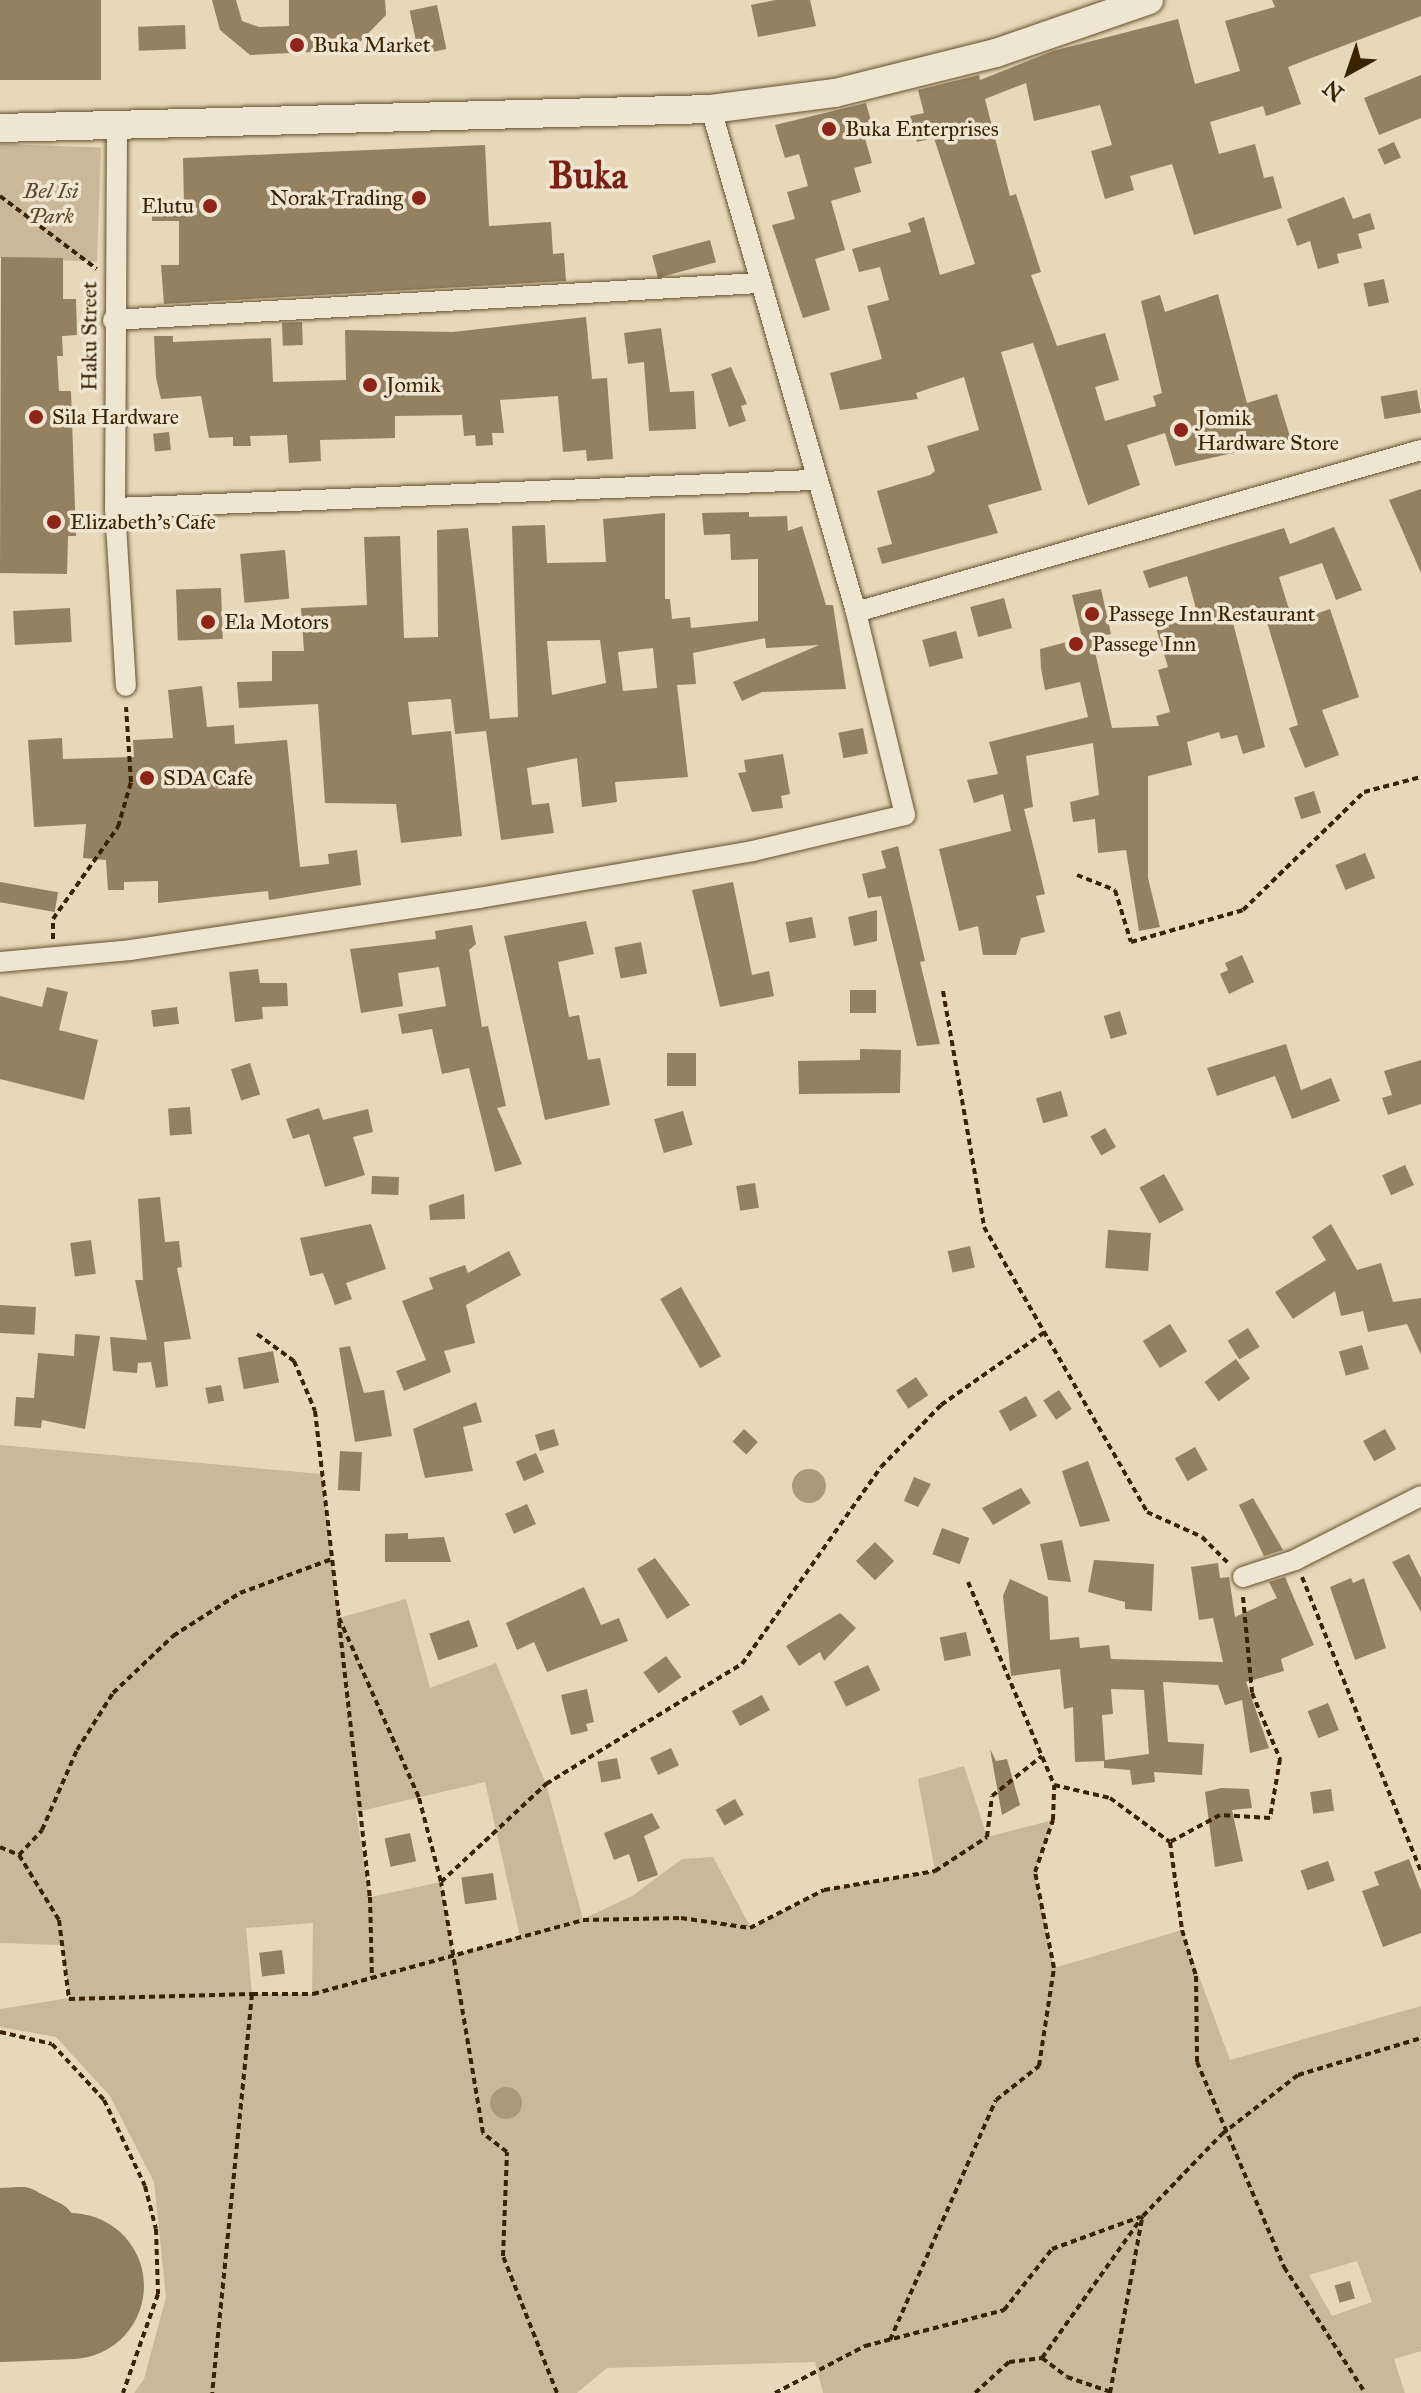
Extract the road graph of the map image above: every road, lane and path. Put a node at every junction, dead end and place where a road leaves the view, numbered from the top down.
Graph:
1 (1149, 0) edge
2 (711, 109) junction
3 (0, 128) edge
4 (117, 129) junction
5 (0, 196) edge
6 (113, 280) junction
7 (759, 283) junction
8 (113, 320) junction
9 (1421, 450) edge
10 (813, 480) junction
11 (115, 508) junction
12 (856, 612) junction
13 (125, 688) joint
14 (1421, 777) edge
15 (1077, 875) dead end
16 (53, 957) junction
17 (0, 962) edge
18 (943, 991) dead end
19 (1045, 1332) junction
20 (257, 1334) dead end
21 (1421, 1496) edge
22 (332, 1559) junction
23 (1295, 1560) junction
24 (1243, 1577) junction
25 (968, 1582) dead end
26 (339, 1618) junction
27 (1042, 1756) junction
28 (1054, 1785) junction
29 (1170, 1842) junction
30 (0, 1847) edge
31 (19, 1855) junction
32 (1421, 1872) edge
33 (441, 1882) junction
34 (453, 1956) junction
35 (372, 1978) junction
36 (252, 1994) junction
37 (0, 2032) edge
38 (1421, 2038) edge
39 (1222, 2134) junction
40 (1143, 2216) junction
41 (890, 2340) junction
42 (1042, 2358) junction
43 (1364, 2391) edge
44 (123, 2393) edge
45 (212, 2393) edge
46 (557, 2393) edge
47 (775, 2393) edge
48 (975, 2393) edge
49 (1111, 2393) edge

1 - 2 main road
2 - 4 main road
2 - 7 street
3 - 4 main road
4 - 6 street, Haku Street
5 - 6 path
6 - 8 street, Haku Street
7 - 8 street
7 - 10 street
8 - 11 street, Haku Street
9 - 12 street
10 - 11 street
10 - 12 street
11 - 13 street, Haku Street
12 - 16 street
13 - 16 path
14 - 15 path
16 - 17 street
18 - 19 path
19 - 24 path
19 - 33 path
20 - 22 path
21 - 23 street
22 - 26 path
22 - 31 path
23 - 24 street
23 - 32 path
24 - 29 path
25 - 27 path
26 - 33 path
26 - 35 path
27 - 28 path
27 - 34 path
28 - 29 path
28 - 41 path
29 - 39 path
30 - 31 path
31 - 36 path
33 - 34 path
34 - 35 path
34 - 46 path
35 - 36 path
36 - 45 path
37 - 44 path
38 - 39 path
39 - 40 path
39 - 43 path
40 - 41 path
40 - 42 path
40 - 49 path
41 - 47 path
42 - 48 path
42 - 49 path

